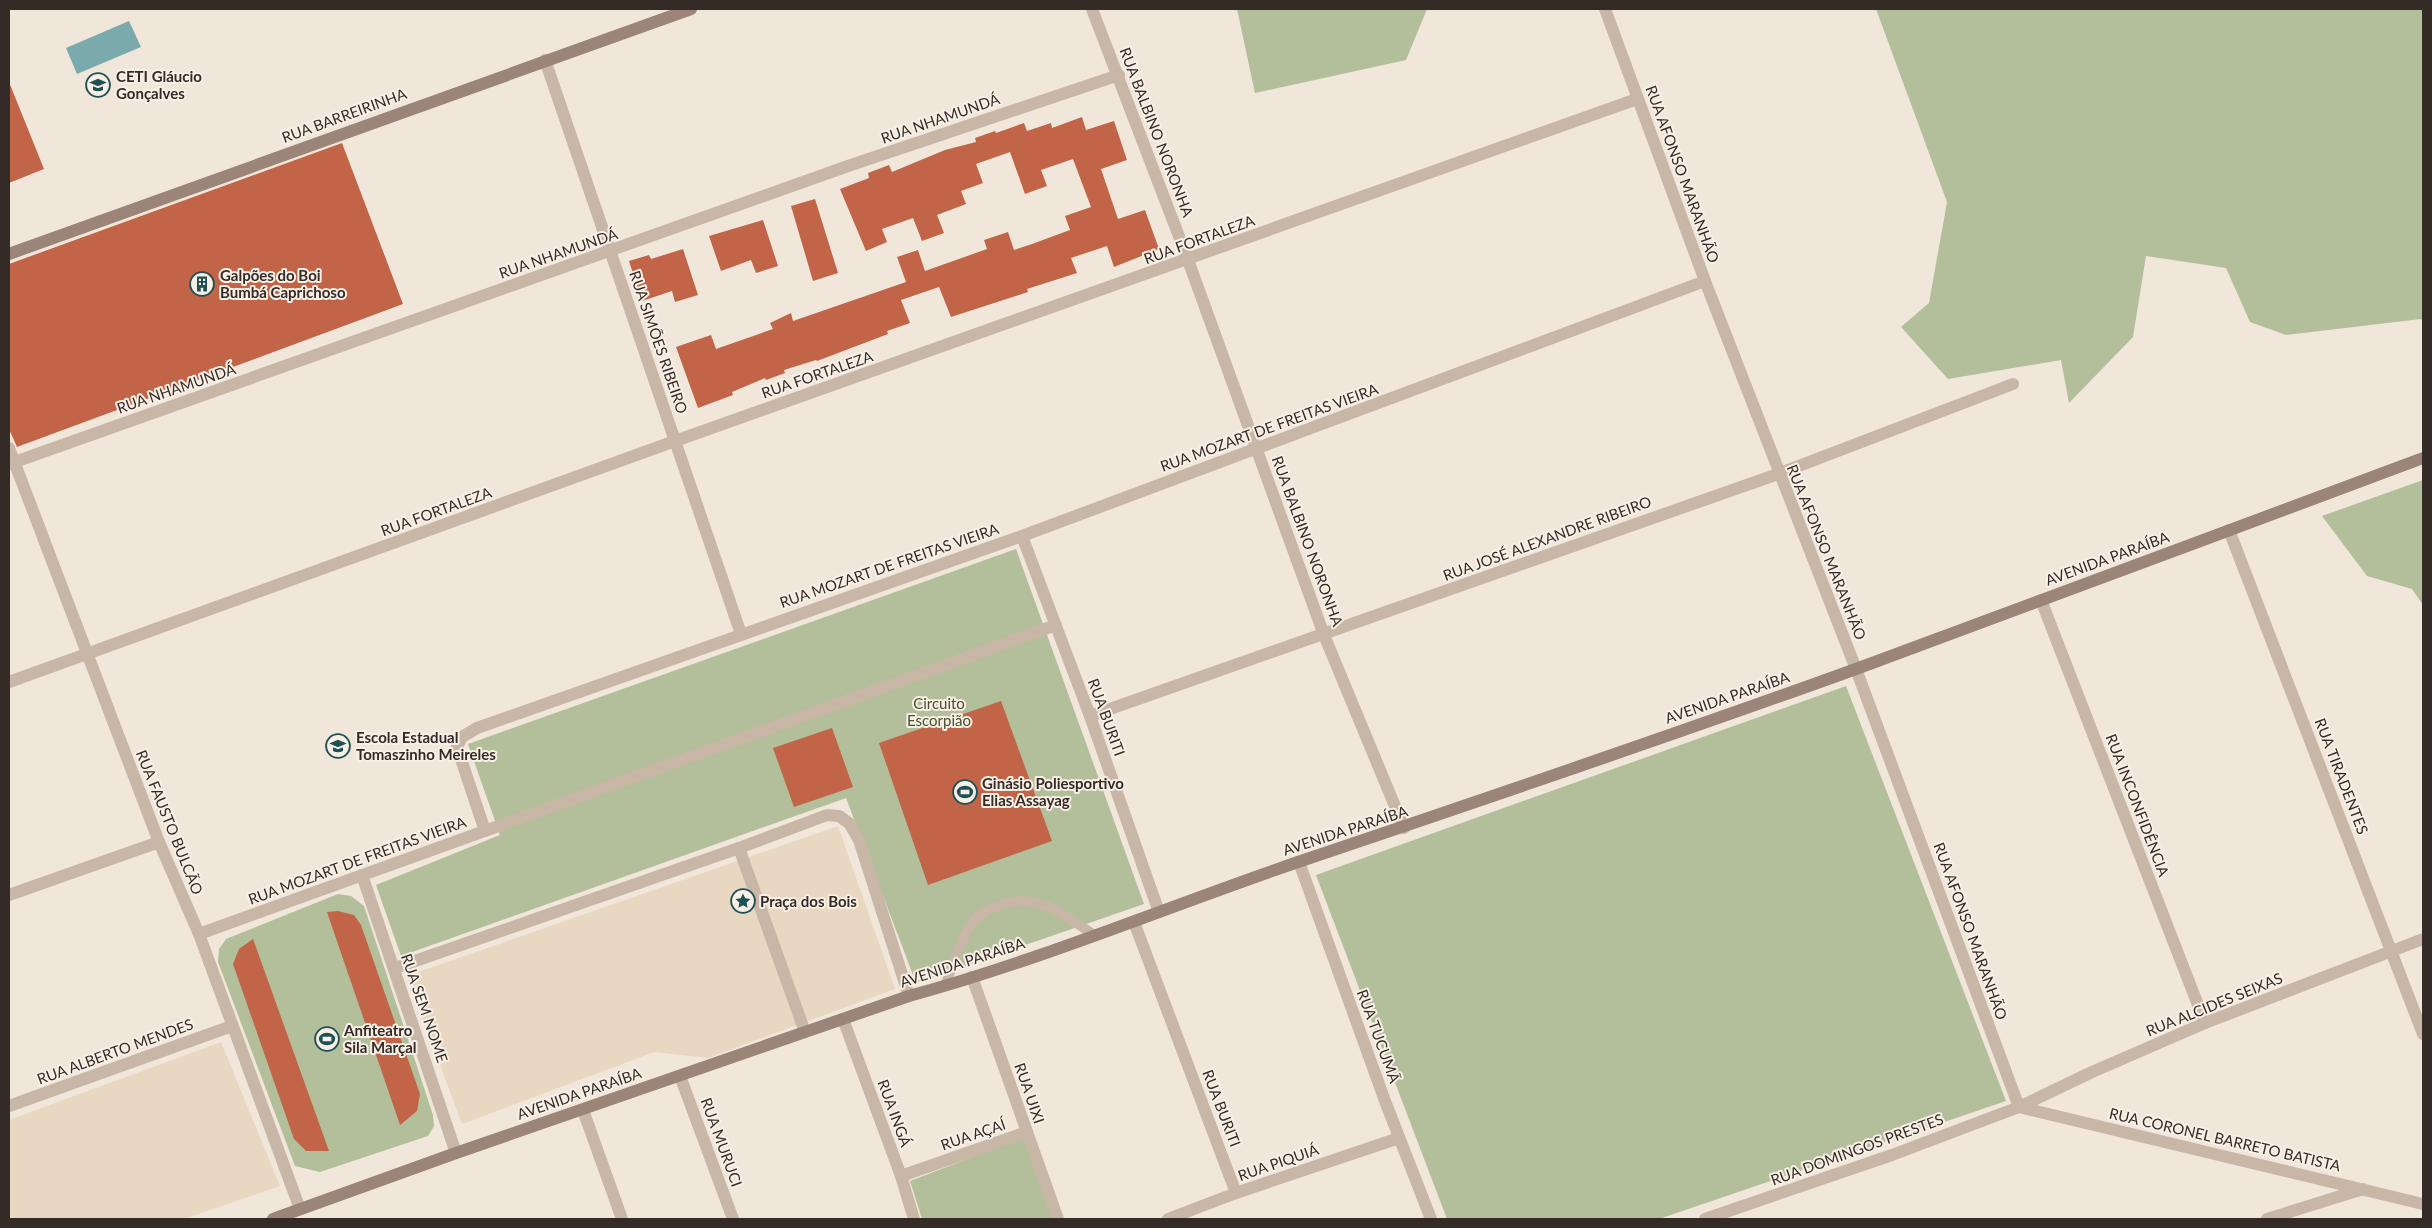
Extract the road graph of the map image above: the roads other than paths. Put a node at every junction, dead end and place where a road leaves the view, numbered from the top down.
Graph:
1 (691, 9) edge
2 (1092, 9) edge
3 (1605, 9) edge
4 (546, 60) junction
5 (1119, 75) junction
6 (1637, 99) junction
7 (611, 251) junction
8 (9, 254) edge
9 (1188, 260) junction
10 (1705, 281) junction
11 (2013, 384) dead end
12 (675, 441) junction
13 (9, 448) edge
14 (1258, 448) junction
15 (2423, 458) edge
16 (12, 463) edge
17 (1778, 474) junction
18 (2228, 530) junction
19 (1022, 536) junction
20 (2041, 600) junction
21 (1056, 625) junction
22 (742, 634) junction
23 (1324, 635) junction
24 (88, 655) junction
25 (1856, 669) junction
26 (9, 682) edge
27 (1090, 716) junction
28 (1404, 828) junction
29 (485, 831) junction
30 (159, 842) junction
31 (739, 848) junction
32 (1299, 862) junction
33 (362, 875) junction
34 (9, 895) edge
35 (1159, 912) junction
36 (1134, 922) junction
37 (199, 934) junction
38 (1094, 935) junction
39 (2423, 939) edge
40 (2392, 952) junction
41 (395, 968) junction
42 (972, 977) junction
43 (945, 986) junction
44 (909, 996) junction
45 (843, 1020) junction
46 (2205, 1023) junction
47 (232, 1026) junction
48 (805, 1032) junction
49 (2423, 1034) edge
50 (680, 1076) junction
51 (9, 1106) edge
52 (2019, 1107) junction
53 (583, 1110) junction
54 (1027, 1132) junction
55 (1399, 1138) junction
56 (456, 1153) junction
57 (901, 1176) junction
58 (2363, 1189) junction
59 (1236, 1193) junction
60 (2423, 1204) edge
61 (300, 1209) junction
62 (1720, 1217) edge
63 (273, 1219) edge
64 (622, 1219) edge
65 (733, 1219) edge
66 (914, 1219) edge
67 (1058, 1219) edge
68 (1170, 1219) edge
69 (1431, 1219) edge
70 (1705, 1219) edge
71 (2267, 1219) edge

1 - 4 street, RUA BARREIRINHA
2 - 5 street, RUA BALBINO NORONHA
3 - 6 street, RUA AFONSO MARANHÃO
4 - 7 street, RUA SIMÕES RIBEIRO
4 - 8 street, RUA BARREIRINHA
5 - 7 street, RUA NHAMUNDÁ
5 - 9 street, RUA BALBINO NORONHA
6 - 9 street, RUA FORTALEZA
6 - 10 street, RUA AFONSO MARANHÃO
7 - 12 street, RUA SIMÕES RIBEIRO
7 - 16 street, RUA NHAMUNDÁ
9 - 12 street, RUA FORTALEZA
9 - 14 street, RUA BALBINO NORONHA
10 - 14 street, RUA MOZART DE FREITAS VIEIRA
10 - 17 street, RUA AFONSO MARANHÃO
11 - 17 street, RUA JOSÉ ALEXANDRE RIBEIRO
12 - 22 street, RUA SIMÕES RIBEIRO
12 - 24 street, RUA FORTALEZA
13 - 16 street, RUA FAUSTO BULCÃO
14 - 19 street, RUA MOZART DE FREITAS VIEIRA
14 - 23 street, RUA BALBINO NORONHA
15 - 18 street, AVENIDA PARAÍBA
16 - 24 street, RUA FAUSTO BULCÃO
17 - 23 street, RUA JOSÉ ALEXANDRE RIBEIRO
17 - 25 street, RUA AFONSO MARANHÃO
18 - 20 street, AVENIDA PARAÍBA
18 - 40 street, RUA TIRADENTES
19 - 21 street, RUA BURITI
19 - 22 street, RUA MOZART DE FREITAS VIEIRA
20 - 25 street, AVENIDA PARAÍBA
20 - 46 street, RUA INCONFIDÊNCIA
21 - 27 street, RUA BURITI
21 - 29 street
22 - 29 street, RUA MOZART DE FREITAS VIEIRA
23 - 27 street, RUA JOSÉ ALEXANDRE RIBEIRO
23 - 28 street, RUA BALBINO NORONHA
24 - 26 street, RUA FORTALEZA
24 - 30 street, RUA FAUSTO BULCÃO
25 - 28 street, AVENIDA PARAÍBA
25 - 52 street, RUA AFONSO MARANHÃO
27 - 35 street, RUA BURITI
28 - 32 street, AVENIDA PARAÍBA
29 - 33 street, RUA MOZART DE FREITAS VIEIRA
30 - 34 street
30 - 37 street, RUA FAUSTO BULCÃO
31 - 41 street
31 - 44 street
31 - 48 street
32 - 35 street, AVENIDA PARAÍBA
32 - 55 street, RUA TUCUMÃ
33 - 37 street, RUA MOZART DE FREITAS VIEIRA
33 - 41 street, RUA SEM NOME
35 - 36 street, AVENIDA PARAÍBA
36 - 38 street, AVENIDA PARAÍBA
36 - 59 street, RUA BURITI
37 - 47 street, RUA FAUSTO BULCÃO
38 - 42 street, AVENIDA PARAÍBA
38 - 43 lane
39 - 40 street, RUA ALCIDES SEIXAS
40 - 46 street, RUA ALCIDES SEIXAS
40 - 49 street, RUA TIRADENTES
41 - 56 street, RUA SEM NOME
42 - 43 street, AVENIDA PARAÍBA
42 - 54 street, RUA UIXI
43 - 44 street, AVENIDA PARAÍBA
44 - 45 street, AVENIDA PARAÍBA
45 - 48 street, AVENIDA PARAÍBA
45 - 57 street, RUA INGÁ
46 - 52 street, RUA ALCIDES SEIXAS
47 - 51 street, RUA ALBERTO MENDES
47 - 61 street, RUA FAUSTO BULCÃO
48 - 50 street, AVENIDA PARAÍBA
50 - 53 street, AVENIDA PARAÍBA
50 - 65 street, RUA MURUCI
52 - 58 street, RUA CORONEL BARRETO BATISTA
52 - 62 street, RUA DOMINGOS PRESTES
53 - 56 street, AVENIDA PARAÍBA
53 - 64 street
54 - 57 street, RUA AÇAÍ
54 - 67 street, RUA UIXI
55 - 59 street, RUA PIQUIÁ
55 - 69 street, RUA TUCUMÃ
56 - 61 street, AVENIDA PARAÍBA
57 - 66 street, RUA INGÁ
58 - 60 street, RUA CORONEL BARRETO BATISTA
58 - 71 street
59 - 68 street, RUA PIQUIÁ
61 - 63 street, AVENIDA PARAÍBA
62 - 70 street, RUA DOMINGOS PRESTES

